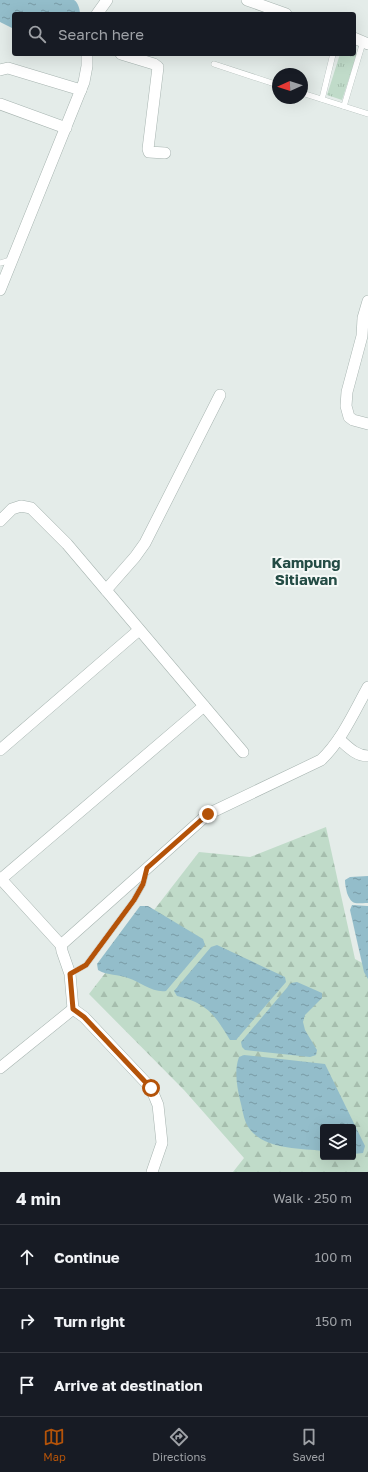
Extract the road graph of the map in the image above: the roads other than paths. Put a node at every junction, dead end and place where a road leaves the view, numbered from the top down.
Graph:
1 (107, 0) edge
2 (247, 0) edge
3 (98, 12) edge
4 (280, 12) edge
5 (362, 41) edge
6 (87, 56) edge
7 (128, 56) edge
8 (333, 56) edge
9 (214, 64) dead end
10 (0, 70) edge
11 (272, 83) edge
12 (81, 90) junction
13 (308, 95) edge
14 (322, 99) junction
15 (0, 104) edge
16 (344, 106) junction
17 (368, 114) edge
18 (66, 128) junction
19 (165, 153) dead end
20 (12, 260) junction
21 (0, 263) edge
22 (0, 290) edge
23 (368, 301) edge
24 (220, 395) dead end
25 (368, 424) edge
26 (0, 521) edge
27 (106, 590) junction
28 (139, 630) junction
29 (368, 687) edge
30 (204, 706) junction
31 (339, 739) junction
32 (1, 746) edge
33 (243, 752) dead end
34 (368, 756) edge
35 (147, 868) junction
36 (0, 879) edge
37 (62, 945) junction
38 (70, 974) junction
39 (73, 1009) junction
40 (0, 1068) edge
41 (152, 1172) edge

1 - 3 street
2 - 4 street
5 - 16 lane
6 - 12 street
7 - 19 street
8 - 14 lane
9 - 11 lane
10 - 12 street
12 - 18 street
13 - 14 lane
14 - 16 lane
15 - 18 street
16 - 17 lane
18 - 20 street
20 - 21 lane
20 - 22 street
23 - 25 street
24 - 27 street
26 - 27 street
27 - 28 street
28 - 30 street
28 - 32 street
29 - 31 street
30 - 33 street
30 - 36 street
31 - 34 street
31 - 35 street
35 - 37 street
35 - 38 lane
36 - 37 street
37 - 38 street
38 - 39 street
39 - 40 street
39 - 41 street

